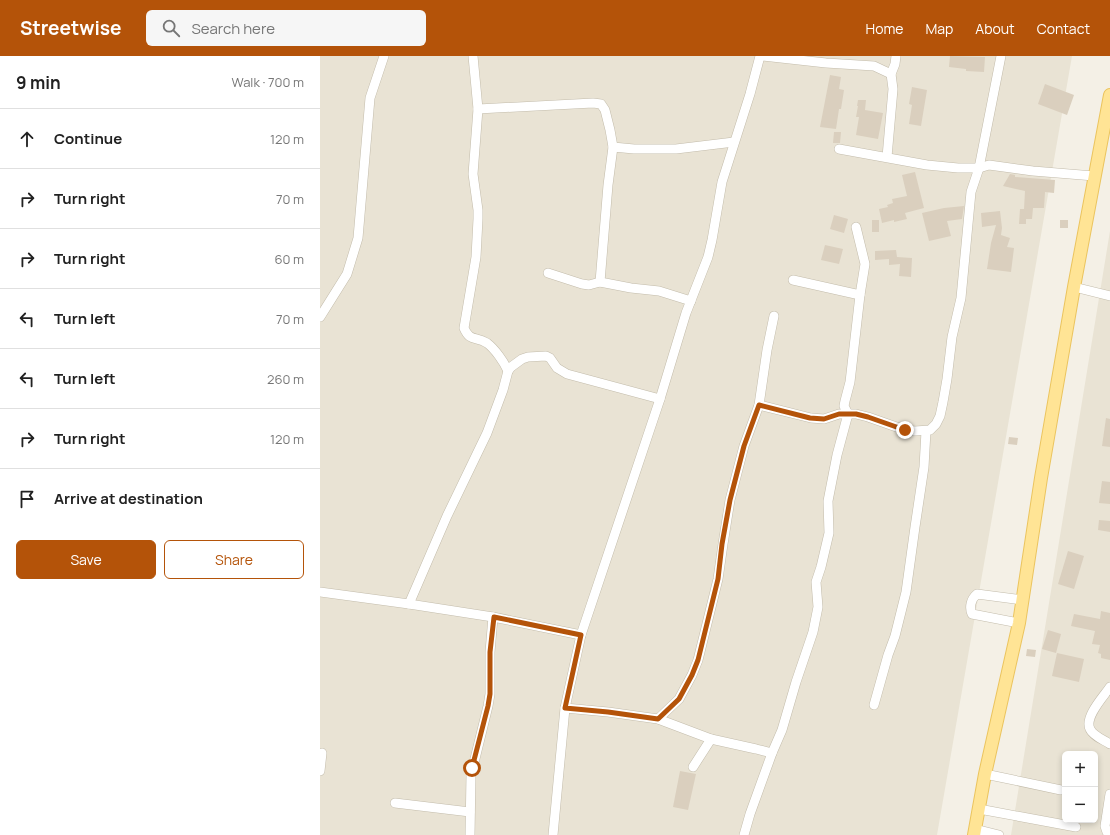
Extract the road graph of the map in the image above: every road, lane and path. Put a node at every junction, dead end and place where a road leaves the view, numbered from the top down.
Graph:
1 (384, 56) edge
2 (474, 56) edge
3 (762, 56) edge
4 (896, 56) edge
5 (1001, 56) edge
6 (891, 74) junction
7 (1110, 95) edge
8 (478, 109) junction
9 (734, 142) junction
10 (613, 147) junction
11 (838, 148) dead end
12 (886, 157) junction
13 (979, 168) junction
14 (1094, 176) junction
15 (856, 227) dead end
16 (548, 273) dead end
17 (793, 280) dead end
18 (600, 282) junction
19 (1074, 287) junction
20 (860, 295) junction
21 (1110, 296) edge
22 (691, 301) junction
23 (774, 316) dead end
24 (320, 317) edge
25 (508, 371) junction
26 (660, 399) junction
27 (759, 405) junction
28 (848, 414) junction
29 (926, 431) junction
30 (320, 592) edge
31 (1023, 600) junction
32 (409, 604) junction
33 (494, 617) junction
34 (1019, 623) junction
35 (581, 635) junction
36 (1110, 687) edge
37 (874, 705) dead end
38 (565, 708) junction
39 (658, 719) junction
40 (711, 739) junction
41 (1110, 744) edge
42 (322, 753) dead end
43 (772, 753) junction
44 (693, 767) dead end
45 (320, 770) edge
46 (985, 774) junction
47 (1061, 790) dead end
48 (1110, 794) edge
49 (395, 803) dead end
50 (979, 809) junction
51 (470, 812) junction
52 (1076, 827) dead end
53 (975, 832) edge
54 (1110, 834) edge
55 (470, 835) edge
56 (553, 835) edge
57 (744, 835) edge
58 (999, 835) edge

1 - 24 street
2 - 8 street
3 - 6 street
3 - 9 street
4 - 6 street
5 - 13 street
6 - 12 street
7 - 14 main road
8 - 10 street
8 - 25 street
9 - 10 street
9 - 22 street
10 - 18 street
11 - 12 street
12 - 13 street
13 - 14 street
13 - 29 street
14 - 19 main road
15 - 20 street
16 - 18 street
17 - 20 street
18 - 22 street
19 - 21 street
19 - 31 main road
20 - 28 street
22 - 26 street
23 - 27 street
25 - 26 street
25 - 32 street
26 - 35 street
27 - 28 street
27 - 39 street
28 - 29 street
28 - 43 street
29 - 37 street
30 - 32 street
31 - 34 main road
31 - 34 street
32 - 33 street
33 - 35 street
33 - 51 street
34 - 46 main road
35 - 38 street
36 - 41 street
38 - 39 street
38 - 56 street
39 - 40 street
40 - 43 street
40 - 44 street
42 - 45 street
43 - 57 street
46 - 47 street
46 - 50 main road
48 - 54 street
49 - 51 street
50 - 52 street
50 - 53 main road
51 - 55 street
53 - 58 street

